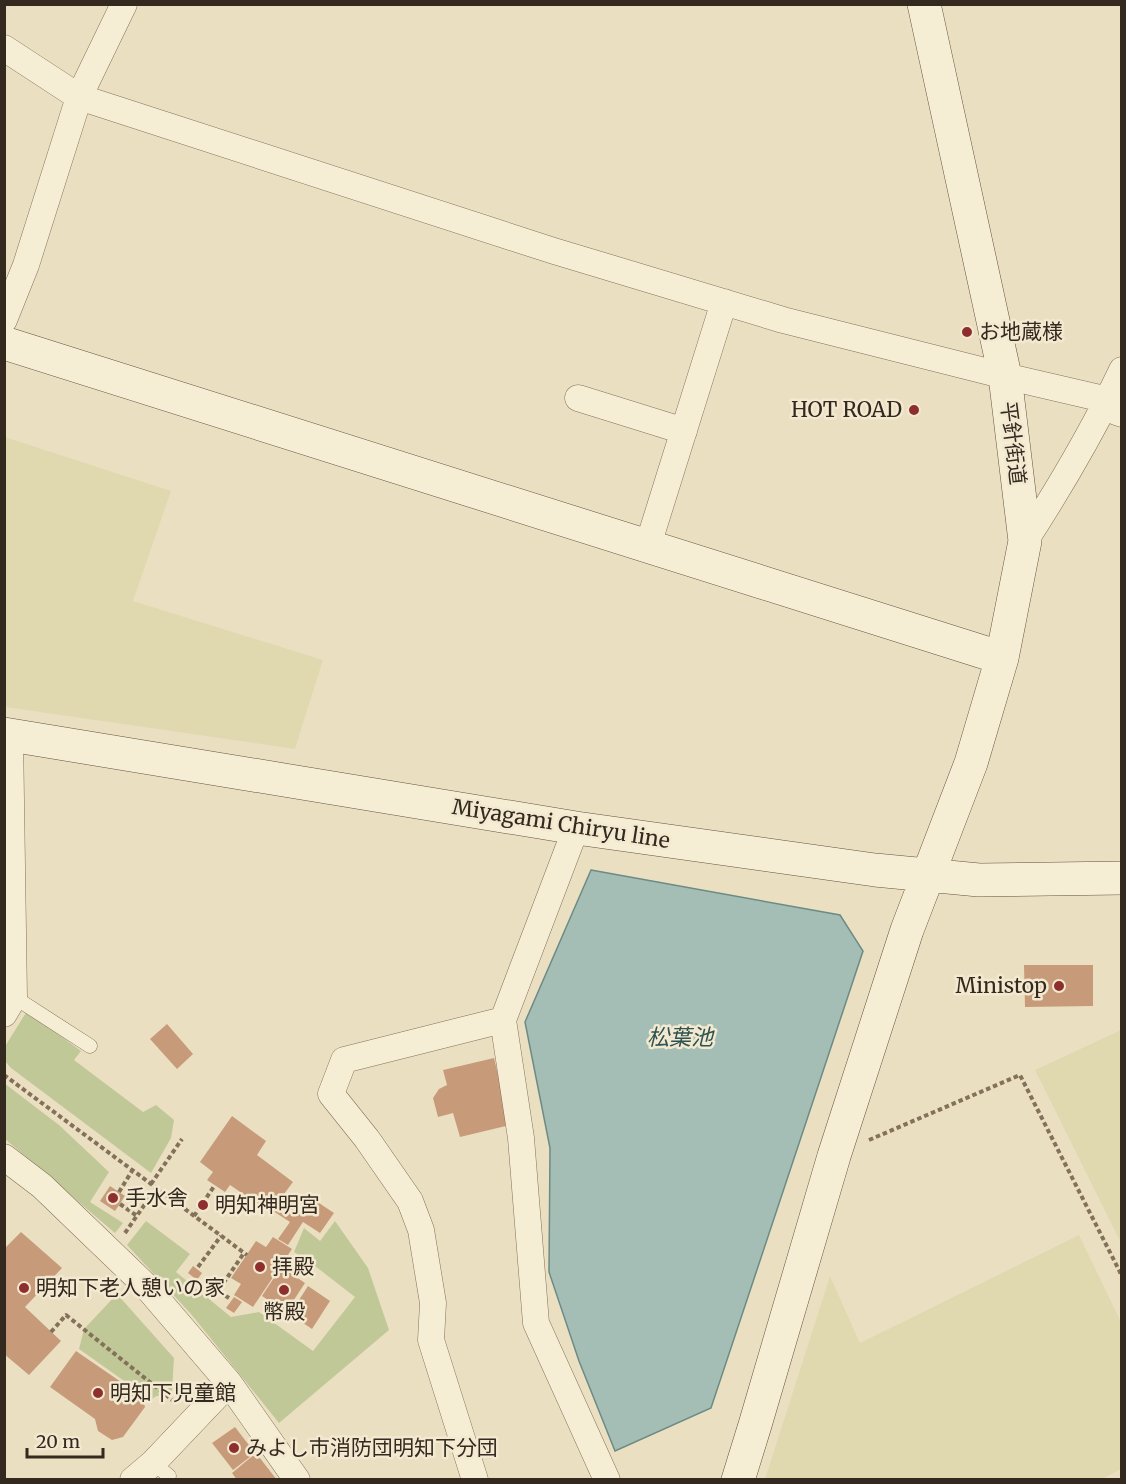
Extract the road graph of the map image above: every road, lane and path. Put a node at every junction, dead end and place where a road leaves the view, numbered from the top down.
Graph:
1 (124, 4) edge
2 (924, 4) edge
3 (4, 48) edge
4 (79, 96) junction
5 (724, 302) junction
6 (4, 320) edge
7 (4, 343) edge
8 (1122, 370) edge
9 (1005, 376) junction
10 (578, 398) dead end
11 (1117, 404) edge
12 (684, 431) junction
13 (1025, 541) junction
14 (648, 545) junction
15 (1002, 657) junction
16 (7, 734) edge
17 (576, 828) junction
18 (928, 875) junction
19 (1122, 878) edge
20 (9, 1006) edge
21 (503, 1020) junction
22 (90, 1046) dead end
23 (4, 1075) edge
24 (182, 1140) dead end
25 (834, 1156) junction
26 (4, 1157) edge
27 (132, 1171) junction
28 (151, 1184) junction
29 (215, 1185) dead end
30 (156, 1188) junction
31 (118, 1192) dead end
32 (120, 1204) dead end
33 (137, 1216) junction
34 (194, 1216) junction
35 (133, 1222) dead end
36 (221, 1236) junction
37 (198, 1267) dead end
38 (1122, 1276) edge
39 (230, 1298) dead end
40 (51, 1332) dead end
41 (229, 1383) junction
42 (194, 1419) junction
43 (133, 1479) edge
44 (297, 1479) edge
45 (476, 1479) edge
46 (608, 1479) edge
47 (738, 1479) edge

1 - 4 street
2 - 9 street, 平針街道
3 - 4 street
4 - 5 street
4 - 6 street
5 - 9 street
5 - 12 street
7 - 14 street
8 - 11 street
9 - 11 street
9 - 13 street, 平針街道
10 - 12 street
11 - 13 street
12 - 14 street
13 - 15 street, 平針街道
14 - 15 street
15 - 18 street, 平針街道
16 - 17 street, Miyagami Chiryu line
16 - 20 street
17 - 18 street, Miyagami Chiryu line
17 - 21 street
18 - 19 street, Miyagami Chiryu line
18 - 25 street, 平針街道
20 - 22 lane
21 - 45 street
21 - 46 street
23 - 27 path
24 - 28 path
25 - 38 path
25 - 47 street, 平針街道
26 - 41 street
27 - 28 path
27 - 31 path
28 - 30 path
29 - 34 path
30 - 33 path
30 - 34 path
32 - 33 path
33 - 35 path
34 - 36 path
36 - 37 path
36 - 39 path
40 - 42 path
41 - 42 street
41 - 44 street
42 - 43 street

